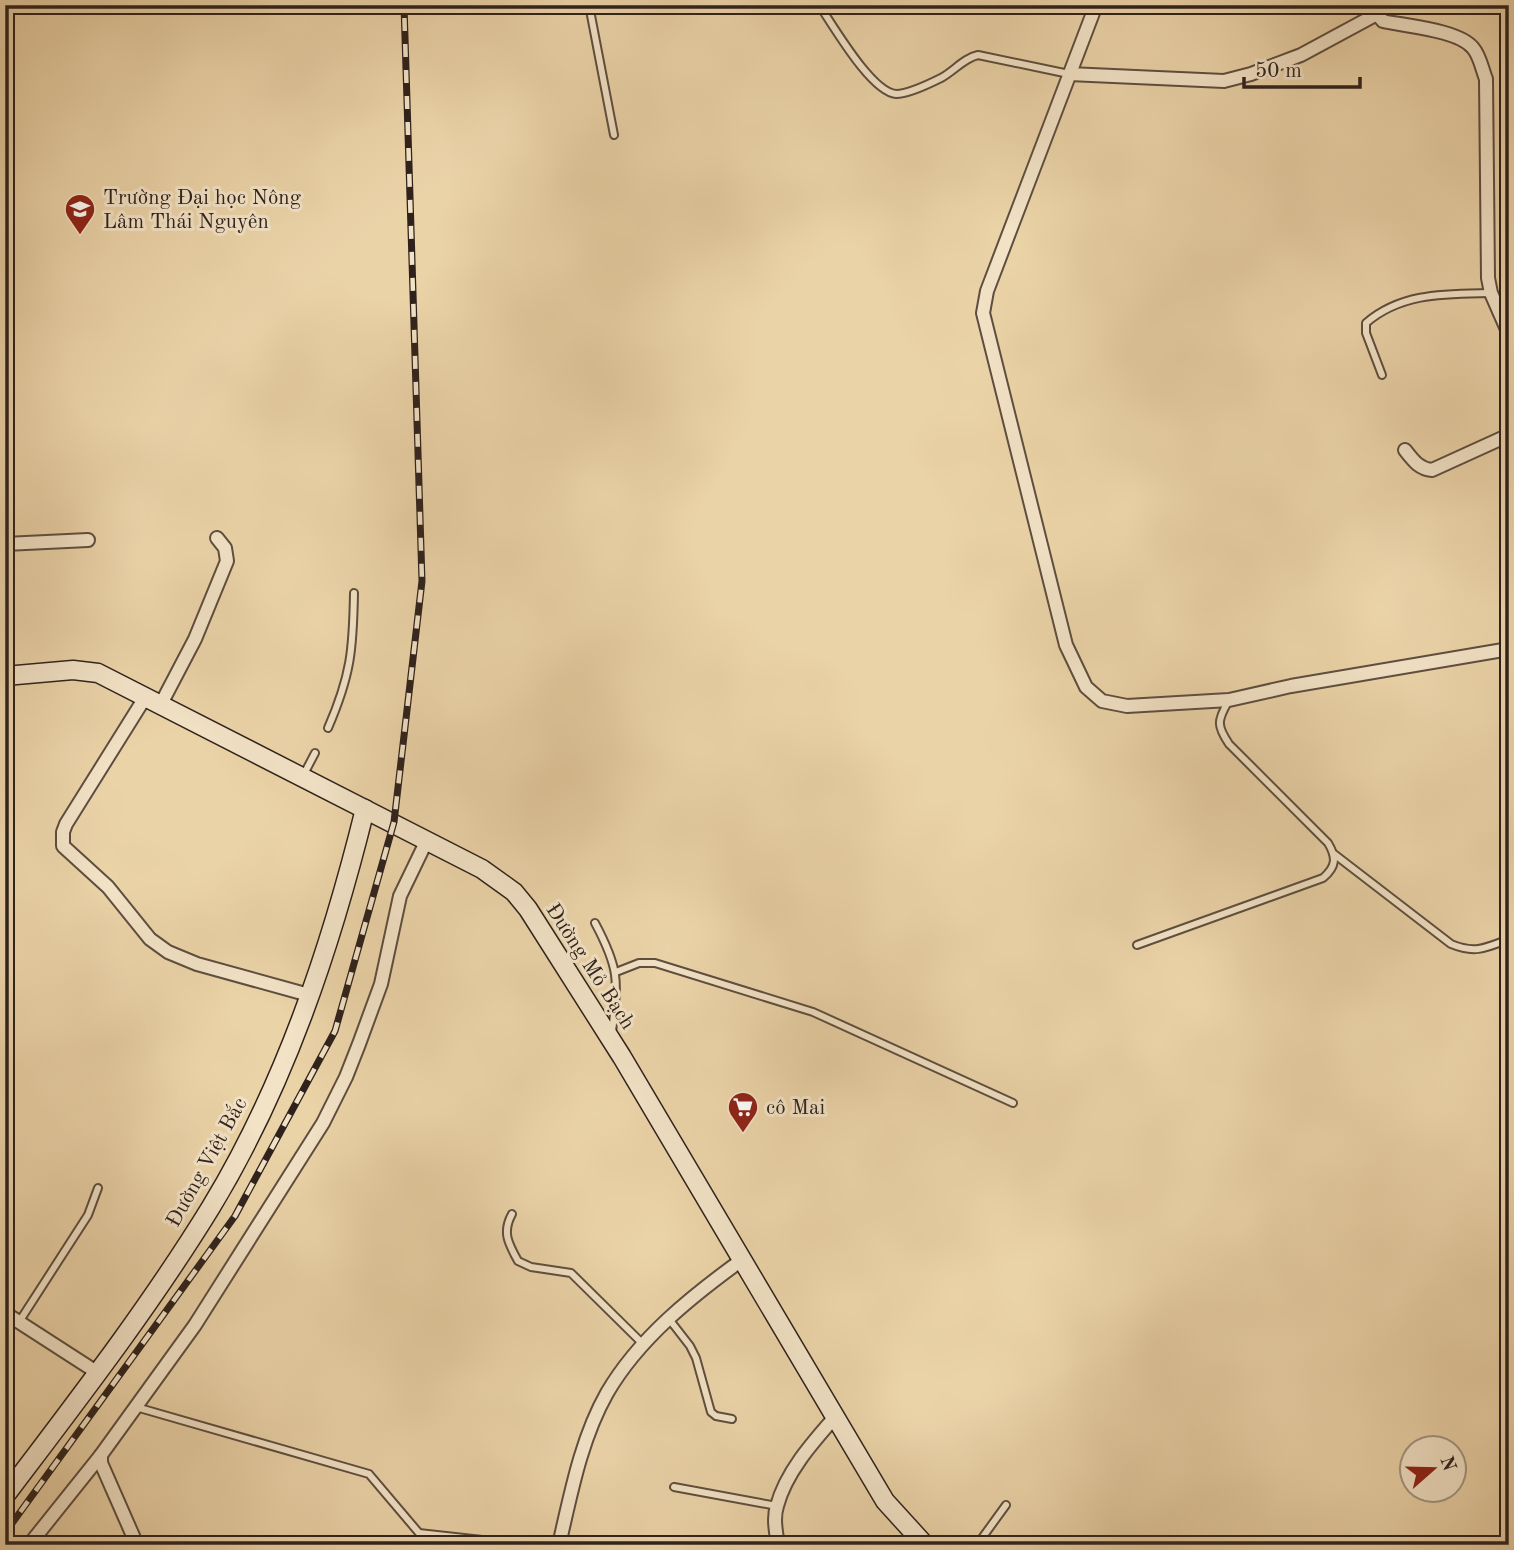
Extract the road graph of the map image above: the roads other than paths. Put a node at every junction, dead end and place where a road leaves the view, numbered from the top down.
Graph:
1 (589, 5) edge
2 (819, 5) edge
3 (1096, 5) edge
4 (1376, 10) edge
5 (1069, 74) junction
6 (614, 135) dead end
7 (1491, 293) junction
8 (1509, 334) edge
9 (1382, 375) dead end
10 (1509, 435) edge
11 (1405, 450) dead end
12 (217, 538) dead end
13 (88, 540) dead end
14 (5, 544) edge
15 (354, 593) dead end
16 (1509, 649) edge
17 (5, 676) edge
18 (154, 700) junction
19 (1228, 700) junction
20 (328, 728) dead end
21 (315, 753) dead end
22 (302, 778) junction
23 (365, 809) junction
24 (427, 840) junction
25 (1334, 854) junction
26 (595, 923) dead end
27 (1509, 939) edge
28 (1138, 946) dead end
29 (616, 972) junction
30 (309, 995) junction
31 (611, 1039) junction
32 (1013, 1103) dead end
33 (97, 1188) dead end
34 (512, 1214) dead end
35 (743, 1259) junction
36 (5, 1313) edge
37 (670, 1320) junction
38 (19, 1322) junction
39 (643, 1344) junction
40 (98, 1373) junction
41 (136, 1407) junction
42 (835, 1417) junction
43 (732, 1419) dead end
44 (101, 1455) junction
45 (9, 1485) edge
46 (674, 1486) dead end
47 (1006, 1505) dead end
48 (777, 1506) junction
49 (29, 1545) edge
50 (137, 1545) edge
51 (529, 1545) edge
52 (559, 1545) edge
53 (778, 1545) edge
54 (925, 1545) edge
55 (977, 1545) edge

1 - 6 lane
2 - 5 lane
3 - 5 street
4 - 5 street
4 - 7 street
5 - 19 street
7 - 8 street
7 - 9 lane
10 - 11 street
12 - 18 street
13 - 14 street
15 - 20 lane
16 - 19 street
17 - 18 street, Đường Mỏ Bạch
18 - 22 street, Đường Mỏ Bạch
18 - 30 street
19 - 25 lane
21 - 22 lane
22 - 23 street, Đường Mỏ Bạch
23 - 24 street, Đường Mỏ Bạch
23 - 30 street, Đường Việt Bắc
24 - 31 street, Đường Mỏ Bạch
24 - 41 street
25 - 27 lane
25 - 28 lane
26 - 29 lane
29 - 31 lane
29 - 32 lane
30 - 40 street, Đường Việt Bắc
31 - 35 street, Đường Mỏ Bạch
33 - 38 lane
34 - 39 lane
35 - 37 street
35 - 42 street, Đường Mỏ Bạch
36 - 38 street
37 - 39 street
37 - 43 lane
38 - 40 street
39 - 52 street
40 - 45 street, Đường Việt Bắc
41 - 44 street
41 - 51 lane
42 - 48 street
42 - 54 street, Đường Mỏ Bạch
44 - 49 street
44 - 50 street
46 - 48 lane
47 - 55 lane
48 - 53 street

